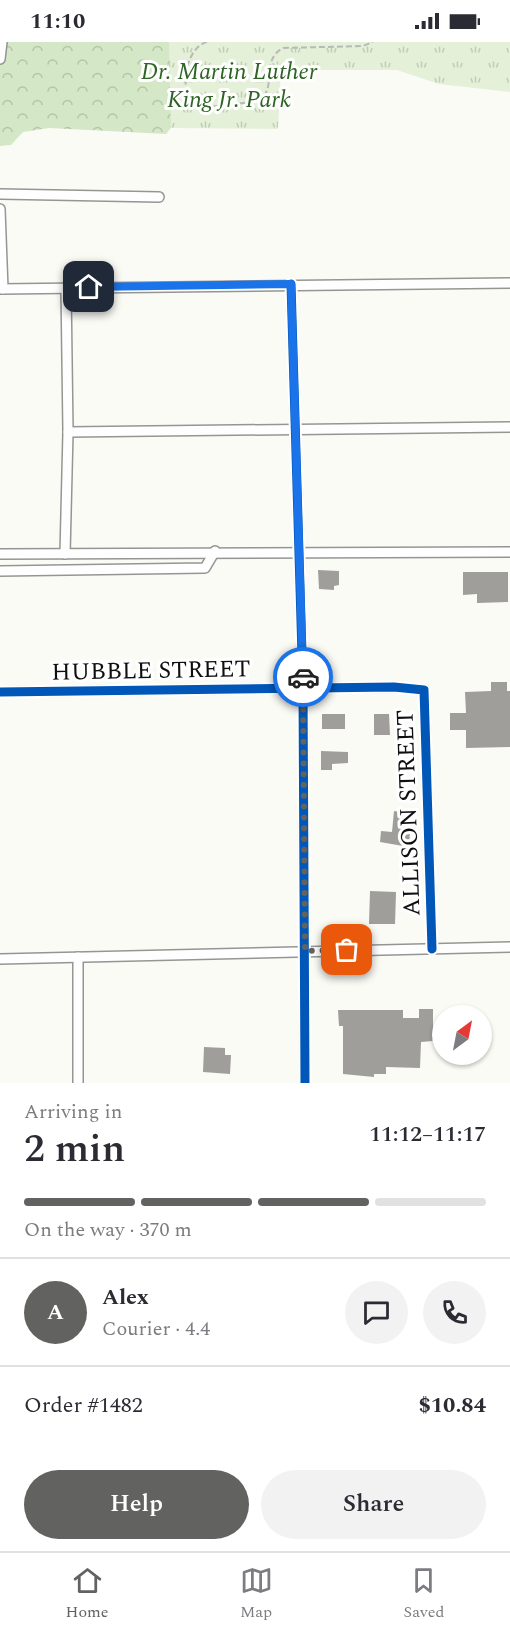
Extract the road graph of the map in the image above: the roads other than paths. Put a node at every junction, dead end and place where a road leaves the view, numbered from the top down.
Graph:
1 (2, 42) edge
2 (0, 59) edge
3 (0, 194) edge
4 (159, 197) dead end
5 (0, 209) edge
6 (510, 283) edge
7 (291, 284) junction
8 (66, 287) junction
9 (2, 289) edge
10 (510, 427) edge
11 (296, 430) junction
12 (68, 432) junction
13 (215, 551) junction
14 (510, 552) edge
15 (0, 554) edge
16 (65, 554) junction
17 (300, 554) junction
18 (0, 571) edge
19 (303, 688) junction
20 (0, 692) edge
21 (510, 947) edge
22 (432, 949) junction
23 (305, 951) junction
24 (78, 957) junction
25 (0, 959) edge
26 (78, 1083) edge
27 (305, 1083) edge

1 - 2 street
3 - 4 street
5 - 9 street
6 - 7 street
7 - 8 street
7 - 11 street
8 - 9 street
8 - 12 street
10 - 11 street
11 - 12 street
11 - 17 street
12 - 16 street
13 - 16 street
13 - 17 street
13 - 18 street
14 - 17 street
15 - 16 street
17 - 19 street
19 - 20 street, HUBBLE STREET
19 - 22 street, ALLISON STREET
19 - 23 street
21 - 22 street
22 - 23 street
23 - 24 street
23 - 27 street
24 - 25 street
24 - 26 street

